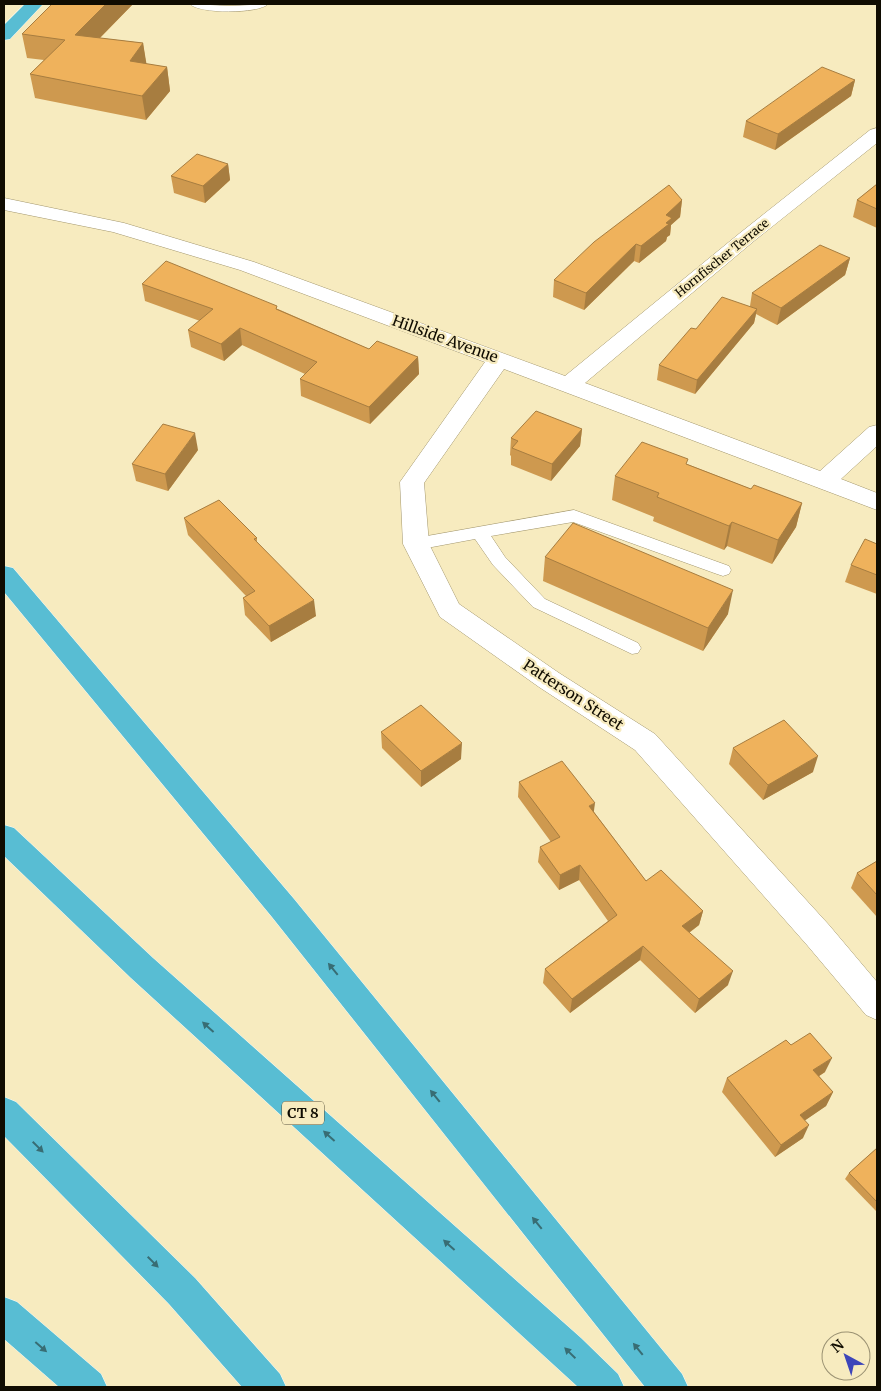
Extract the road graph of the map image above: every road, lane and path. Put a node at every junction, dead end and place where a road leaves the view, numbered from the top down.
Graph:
1 (34, 4) edge
2 (195, 4) edge
3 (263, 4) edge
4 (4, 35) edge
5 (877, 134) edge
6 (4, 204) edge
7 (499, 359) junction
8 (568, 384) junction
9 (877, 433) edge
10 (823, 482) junction
11 (877, 502) edge
12 (479, 532) junction
13 (416, 544) junction
14 (723, 570) dead end
15 (4, 575) edge
16 (632, 648) dead end
17 (4, 837) edge
18 (877, 1005) edge
19 (4, 1113) edge
20 (4, 1315) edge
21 (88, 1387) edge
22 (267, 1387) edge
23 (605, 1387) edge
24 (669, 1387) edge

1 - 4 highway
2 - 3 lane
5 - 8 street, Hornfischer Terrace
6 - 7 street, Hillside Avenue
7 - 8 street, Hillside Avenue
7 - 13 street, Patterson Street
8 - 10 street, Hillside Avenue
9 - 10 street
10 - 11 street, Hillside Avenue
12 - 13 lane
12 - 14 lane
12 - 16 lane
13 - 18 street, Patterson Street
24 -> 15 highway
23 -> 17 highway, CT 8
19 -> 22 highway
20 -> 21 highway

